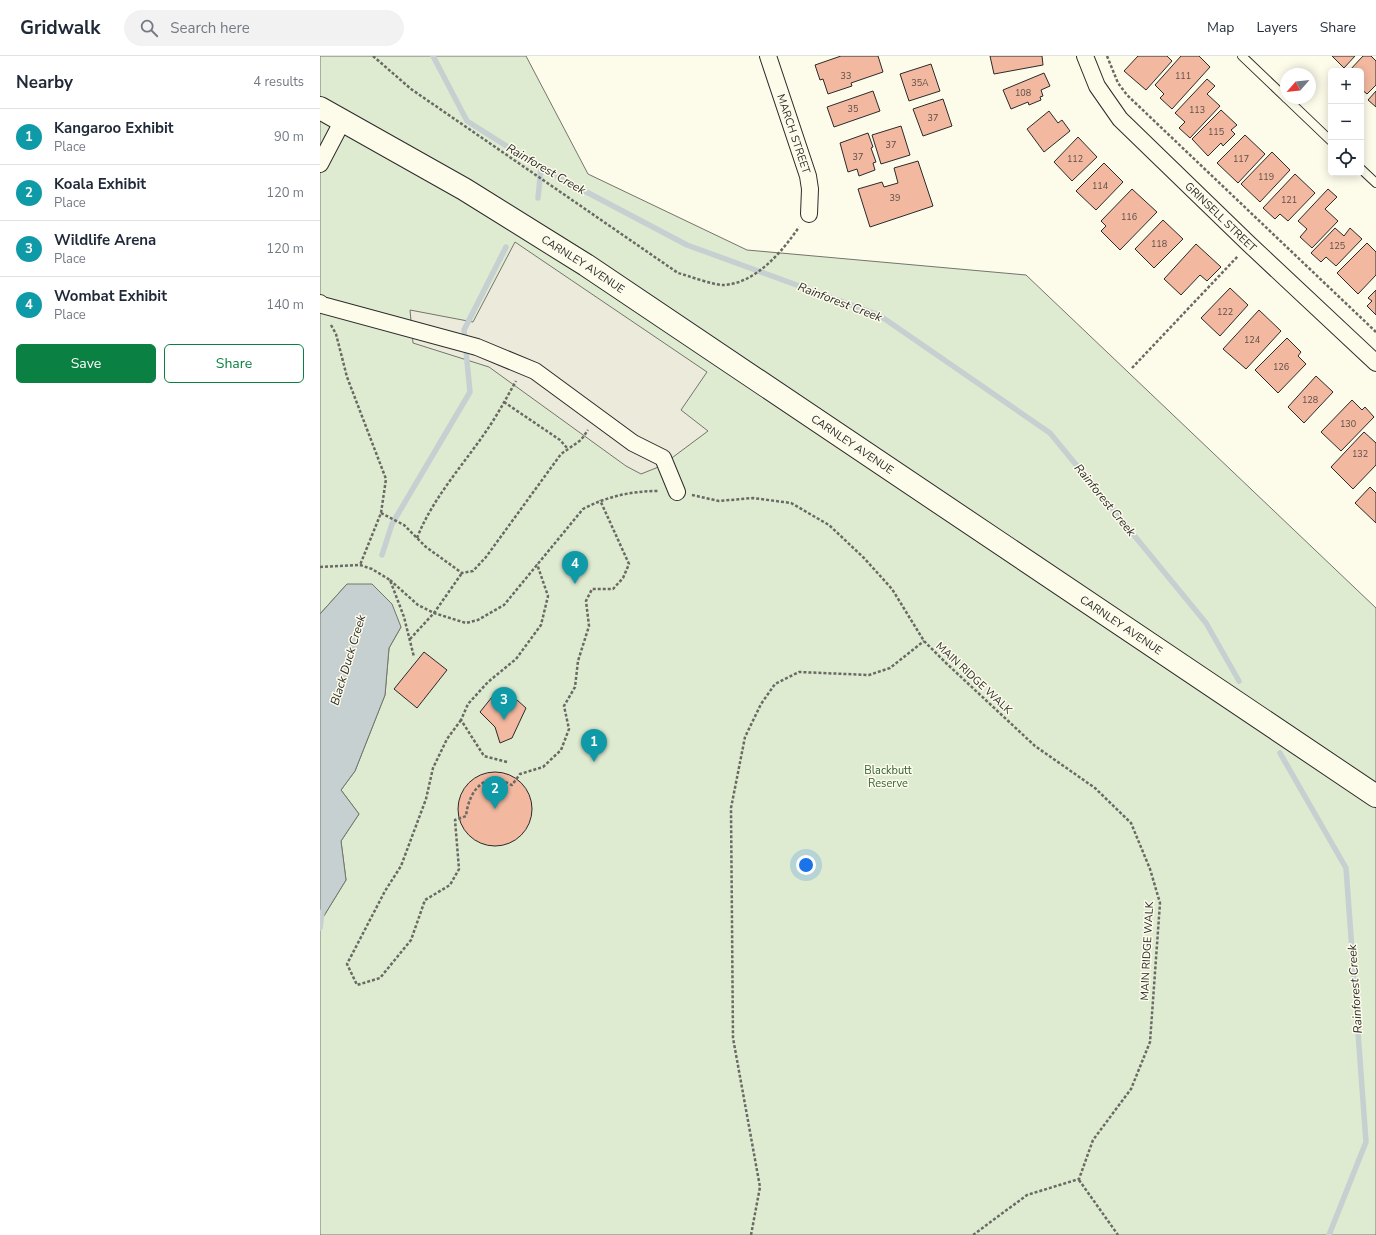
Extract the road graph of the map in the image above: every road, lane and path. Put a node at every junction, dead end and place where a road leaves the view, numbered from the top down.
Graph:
1 (373, 56) edge
2 (768, 56) edge
3 (1085, 56) edge
4 (1107, 56) edge
5 (1242, 56) edge
6 (1280, 92) edge
7 (1292, 104) edge
8 (320, 108) edge
9 (343, 120) junction
10 (1330, 140) edge
11 (320, 164) edge
12 (1364, 172) edge
13 (1376, 184) edge
14 (808, 214) joint
15 (1249, 244) junction
16 (321, 304) edge
17 (1376, 332) edge
18 (1376, 363) edge
19 (524, 367) junction
20 (1132, 368) dead end
21 (504, 402) junction
22 (597, 417) junction
23 (568, 449) junction
24 (644, 491) dead end
25 (677, 492) joint
26 (600, 500) junction
27 (381, 513) junction
28 (417, 538) junction
29 (537, 563) junction
30 (360, 565) junction
31 (320, 567) edge
32 (462, 573) junction
33 (390, 580) junction
34 (434, 613) junction
35 (410, 639) junction
36 (924, 642) junction
37 (414, 657) dead end
38 (461, 720) junction
39 (506, 762) dead end
40 (1376, 796) edge
41 (1079, 1179) junction
42 (752, 1235) edge
43 (973, 1235) edge
44 (1118, 1235) edge

1 - 14 path
2 - 14 street, MARCH STREET
3 - 15 street, GRINSELL STREET
4 - 17 path
5 - 6 lane
7 - 10 lane
8 - 9 main road, CARNLEY AVENUE
9 - 11 street
9 - 40 main road, CARNLEY AVENUE
12 - 13 lane
15 - 18 street, GRINSELL STREET
15 - 20 path
16 - 19 street
16 - 27 path
19 - 21 path
19 - 22 street
21 - 23 path
21 - 28 path
22 - 23 path
22 - 25 street
23 - 32 path
24 - 26 path
25 - 36 path, MAIN RIDGE WALK
26 - 29 path
26 - 38 path
27 - 28 path
27 - 30 path
28 - 32 path
29 - 34 path
29 - 38 path
30 - 31 path
30 - 33 path
32 - 34 path
33 - 34 path
33 - 35 path
34 - 35 path
35 - 37 path
36 - 41 path, MAIN RIDGE WALK
36 - 42 path
38 - 39 path
41 - 43 path
41 - 44 path

